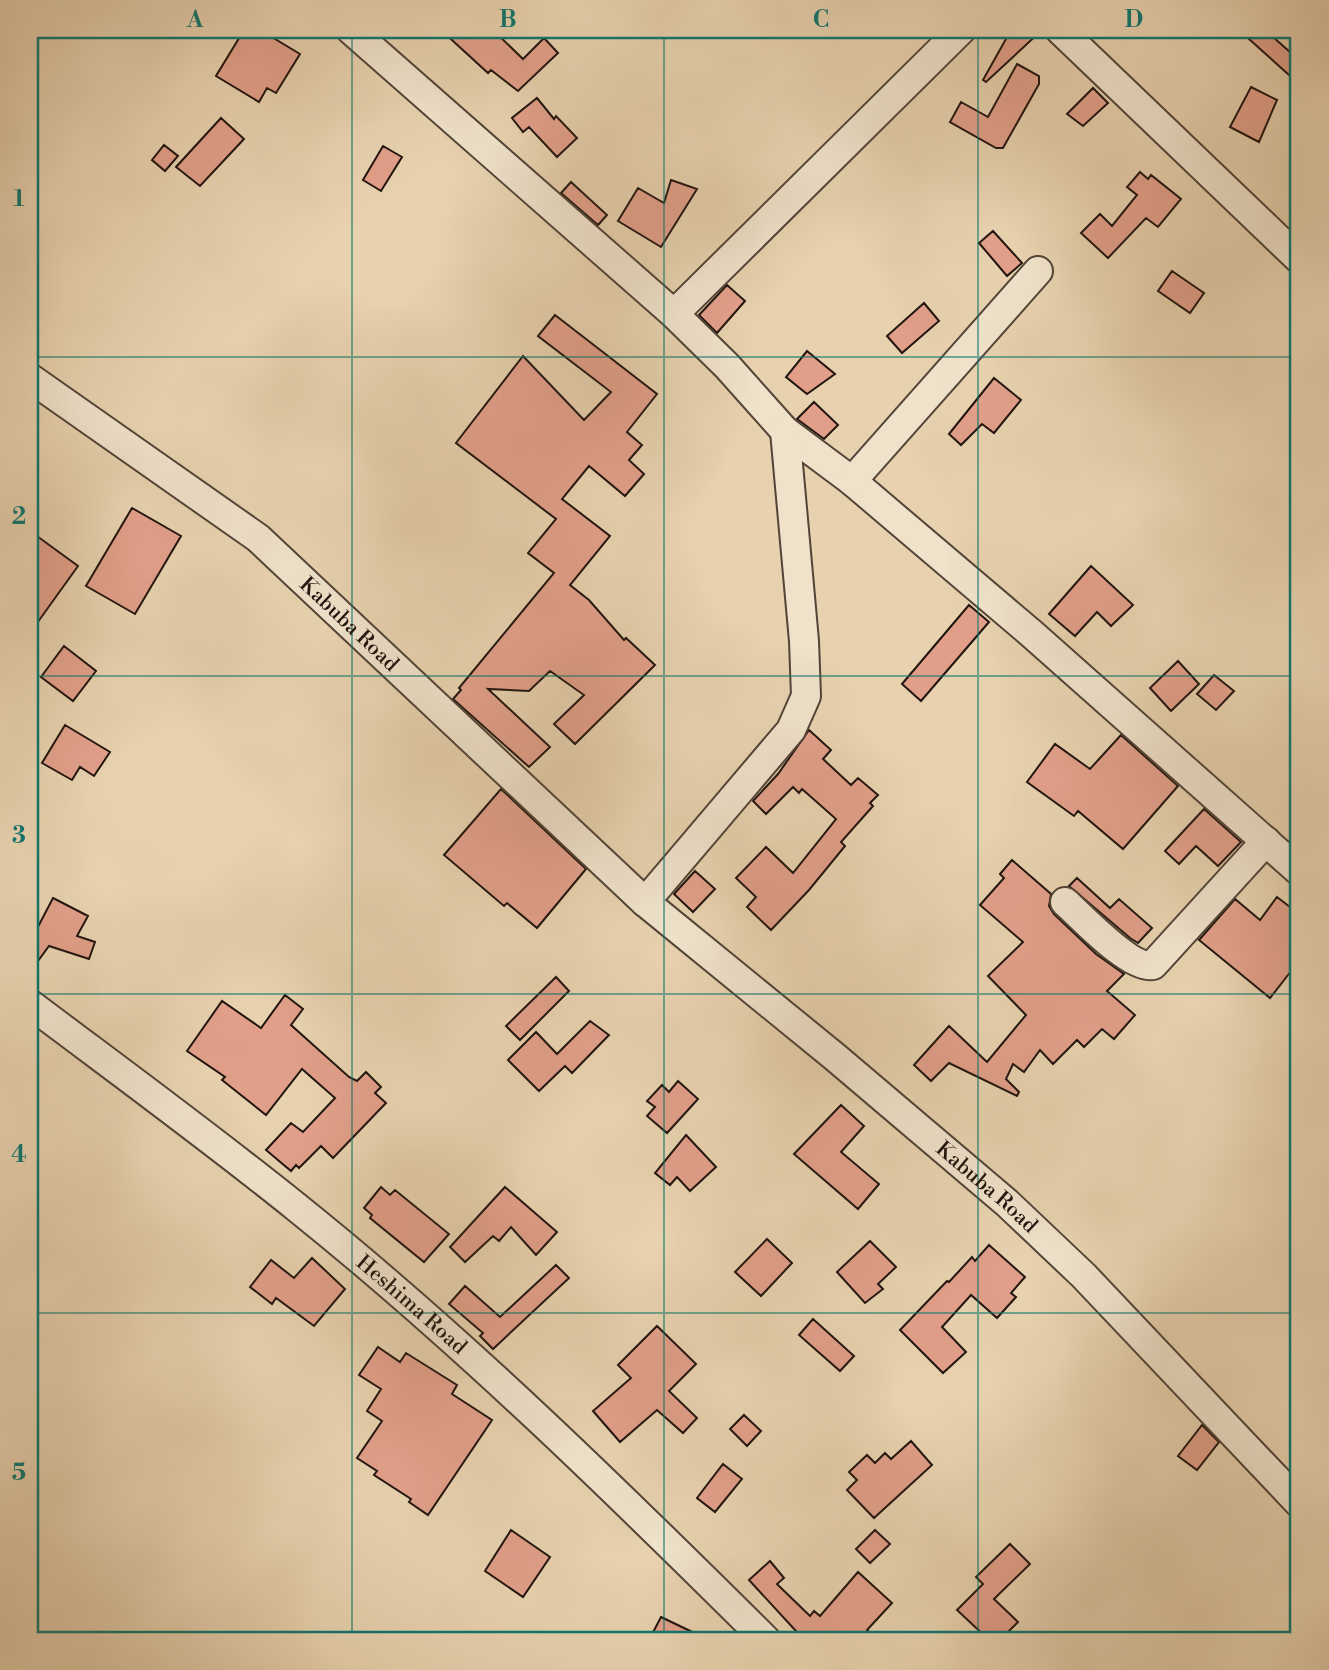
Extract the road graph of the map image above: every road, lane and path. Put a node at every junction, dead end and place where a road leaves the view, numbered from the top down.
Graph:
1 (351, 30) edge
2 (961, 30) edge
3 (1060, 30) edge
4 (1299, 259) edge
5 (1038, 271) dead end
6 (674, 314) junction
7 (30, 378) edge
8 (785, 431) junction
9 (852, 481) junction
10 (1266, 841) junction
11 (1299, 871) edge
12 (645, 902) junction
13 (1065, 902) dead end
14 (30, 1004) edge
15 (1299, 1503) edge
16 (765, 1640) edge

1 - 6 street
2 - 6 street
3 - 4 street
5 - 9 street
6 - 8 street
7 - 12 street, Kabuba Road
8 - 9 street
8 - 12 street
9 - 10 street
10 - 11 street
10 - 13 street
12 - 15 street, Kabuba Road
14 - 16 street, Heshima Road

